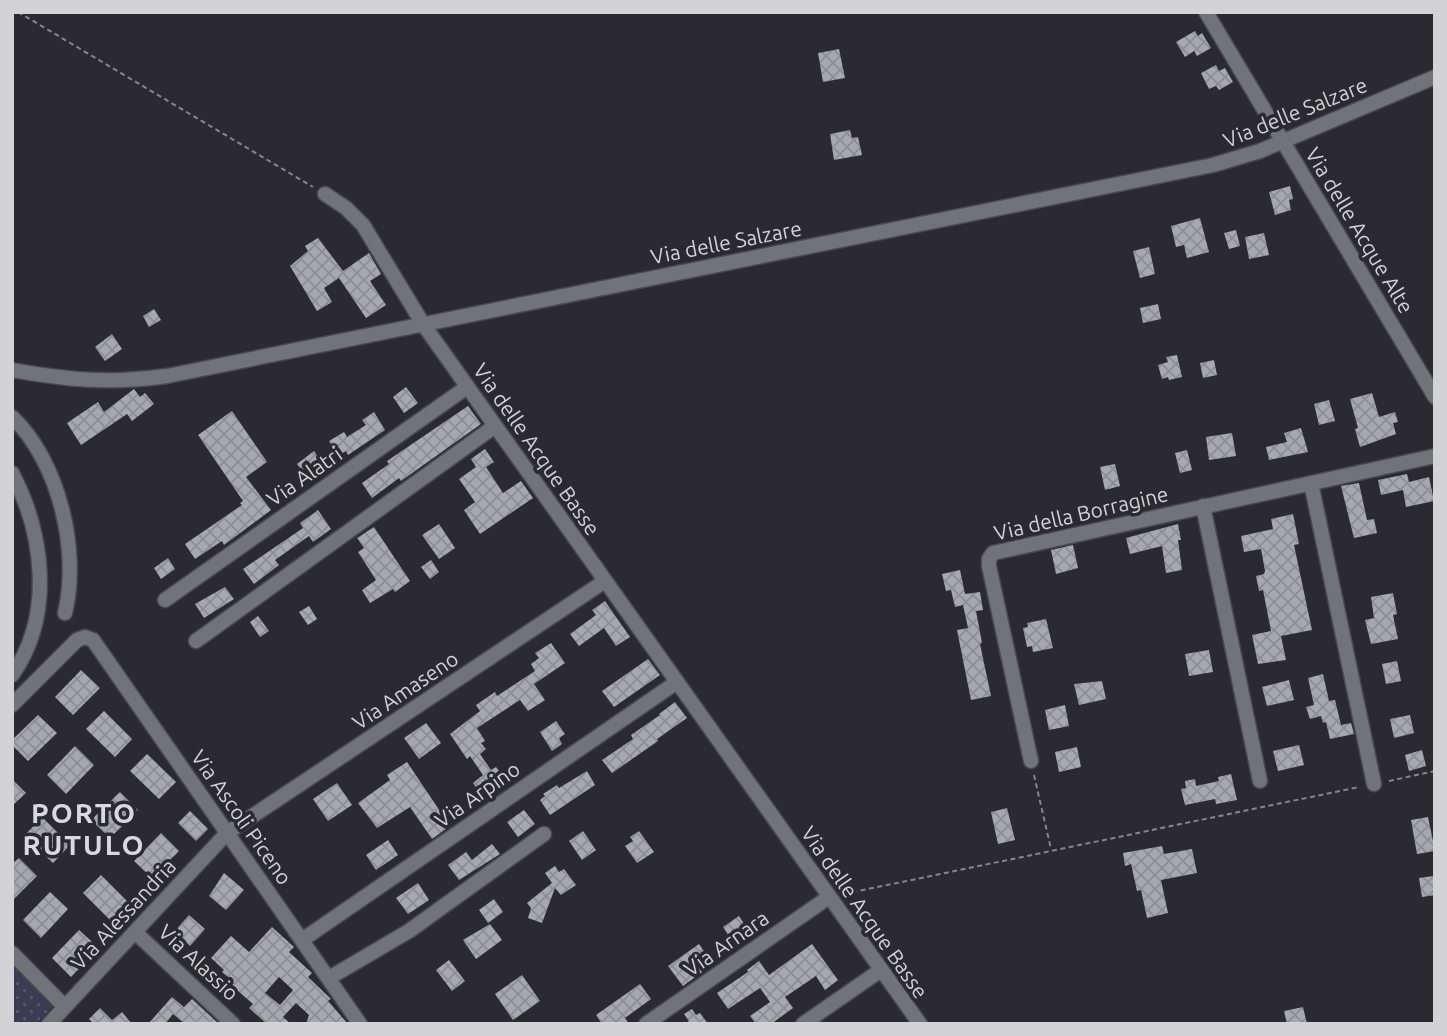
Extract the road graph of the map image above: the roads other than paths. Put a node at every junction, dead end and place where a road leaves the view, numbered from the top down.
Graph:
1 (1206, 12) edge
2 (1435, 77) edge
3 (1283, 141) junction
4 (326, 194) road end
5 (423, 324) junction
6 (12, 370) edge
7 (467, 387) junction
8 (1435, 397) edge
9 (12, 417) edge
10 (495, 426) junction
11 (1435, 456) edge
12 (12, 473) edge
13 (1311, 483) junction
14 (1203, 506) junction
15 (605, 581) junction
16 (165, 600) dead end
17 (65, 612) dead end
18 (196, 641) dead end
19 (12, 675) edge
20 (677, 682) junction
21 (12, 705) edge
22 (1031, 761) road end
23 (1260, 780) dead end
24 (1374, 784) road end
25 (228, 833) junction
26 (544, 834) dead end
27 (829, 897) junction
28 (135, 932) junction
29 (302, 940) junction
30 (12, 953) edge
31 (881, 970) junction
32 (329, 978) junction
33 (65, 1007) junction
34 (49, 1024) edge
35 (233, 1024) edge
36 (360, 1024) edge
37 (646, 1024) edge
38 (803, 1024) edge
39 (920, 1024) edge

1 - 3 street, Via delle Acque Alte
2 - 3 street, Via delle Salzare
3 - 5 street, Via delle Salzare
3 - 8 street, Via delle Acque Alte
4 - 5 street, Via delle Acque Basse
5 - 6 street, Via delle Salzare
5 - 7 street, Via delle Acque Basse
7 - 10 street, Via delle Acque Basse
7 - 16 street, Via Alatri
9 - 17 street
10 - 15 street, Via delle Acque Basse
10 - 18 street
11 - 13 street, Via della Borragine
12 - 19 street
13 - 14 street, Via della Borragine
13 - 24 street
14 - 22 street, Via della Borragine
14 - 23 street
15 - 20 street, Via delle Acque Basse
15 - 25 street, Via Amaseno
20 - 27 street, Via delle Acque Basse
20 - 29 street, Via Arpino
21 - 25 street, Via Ascoli Piceno
25 - 28 street, Via Alessandria
25 - 29 street, Via Ascoli Piceno
26 - 32 street
27 - 31 street, Via delle Acque Basse
27 - 37 street, Via Arnara
28 - 33 street, Via Alessandria
28 - 35 street, Via Alassio
29 - 32 street, Via Ascoli Piceno
30 - 33 street
31 - 38 street
31 - 39 street, Via delle Acque Basse
32 - 36 street, Via Ascoli Piceno
33 - 34 street, Via Alessandria

